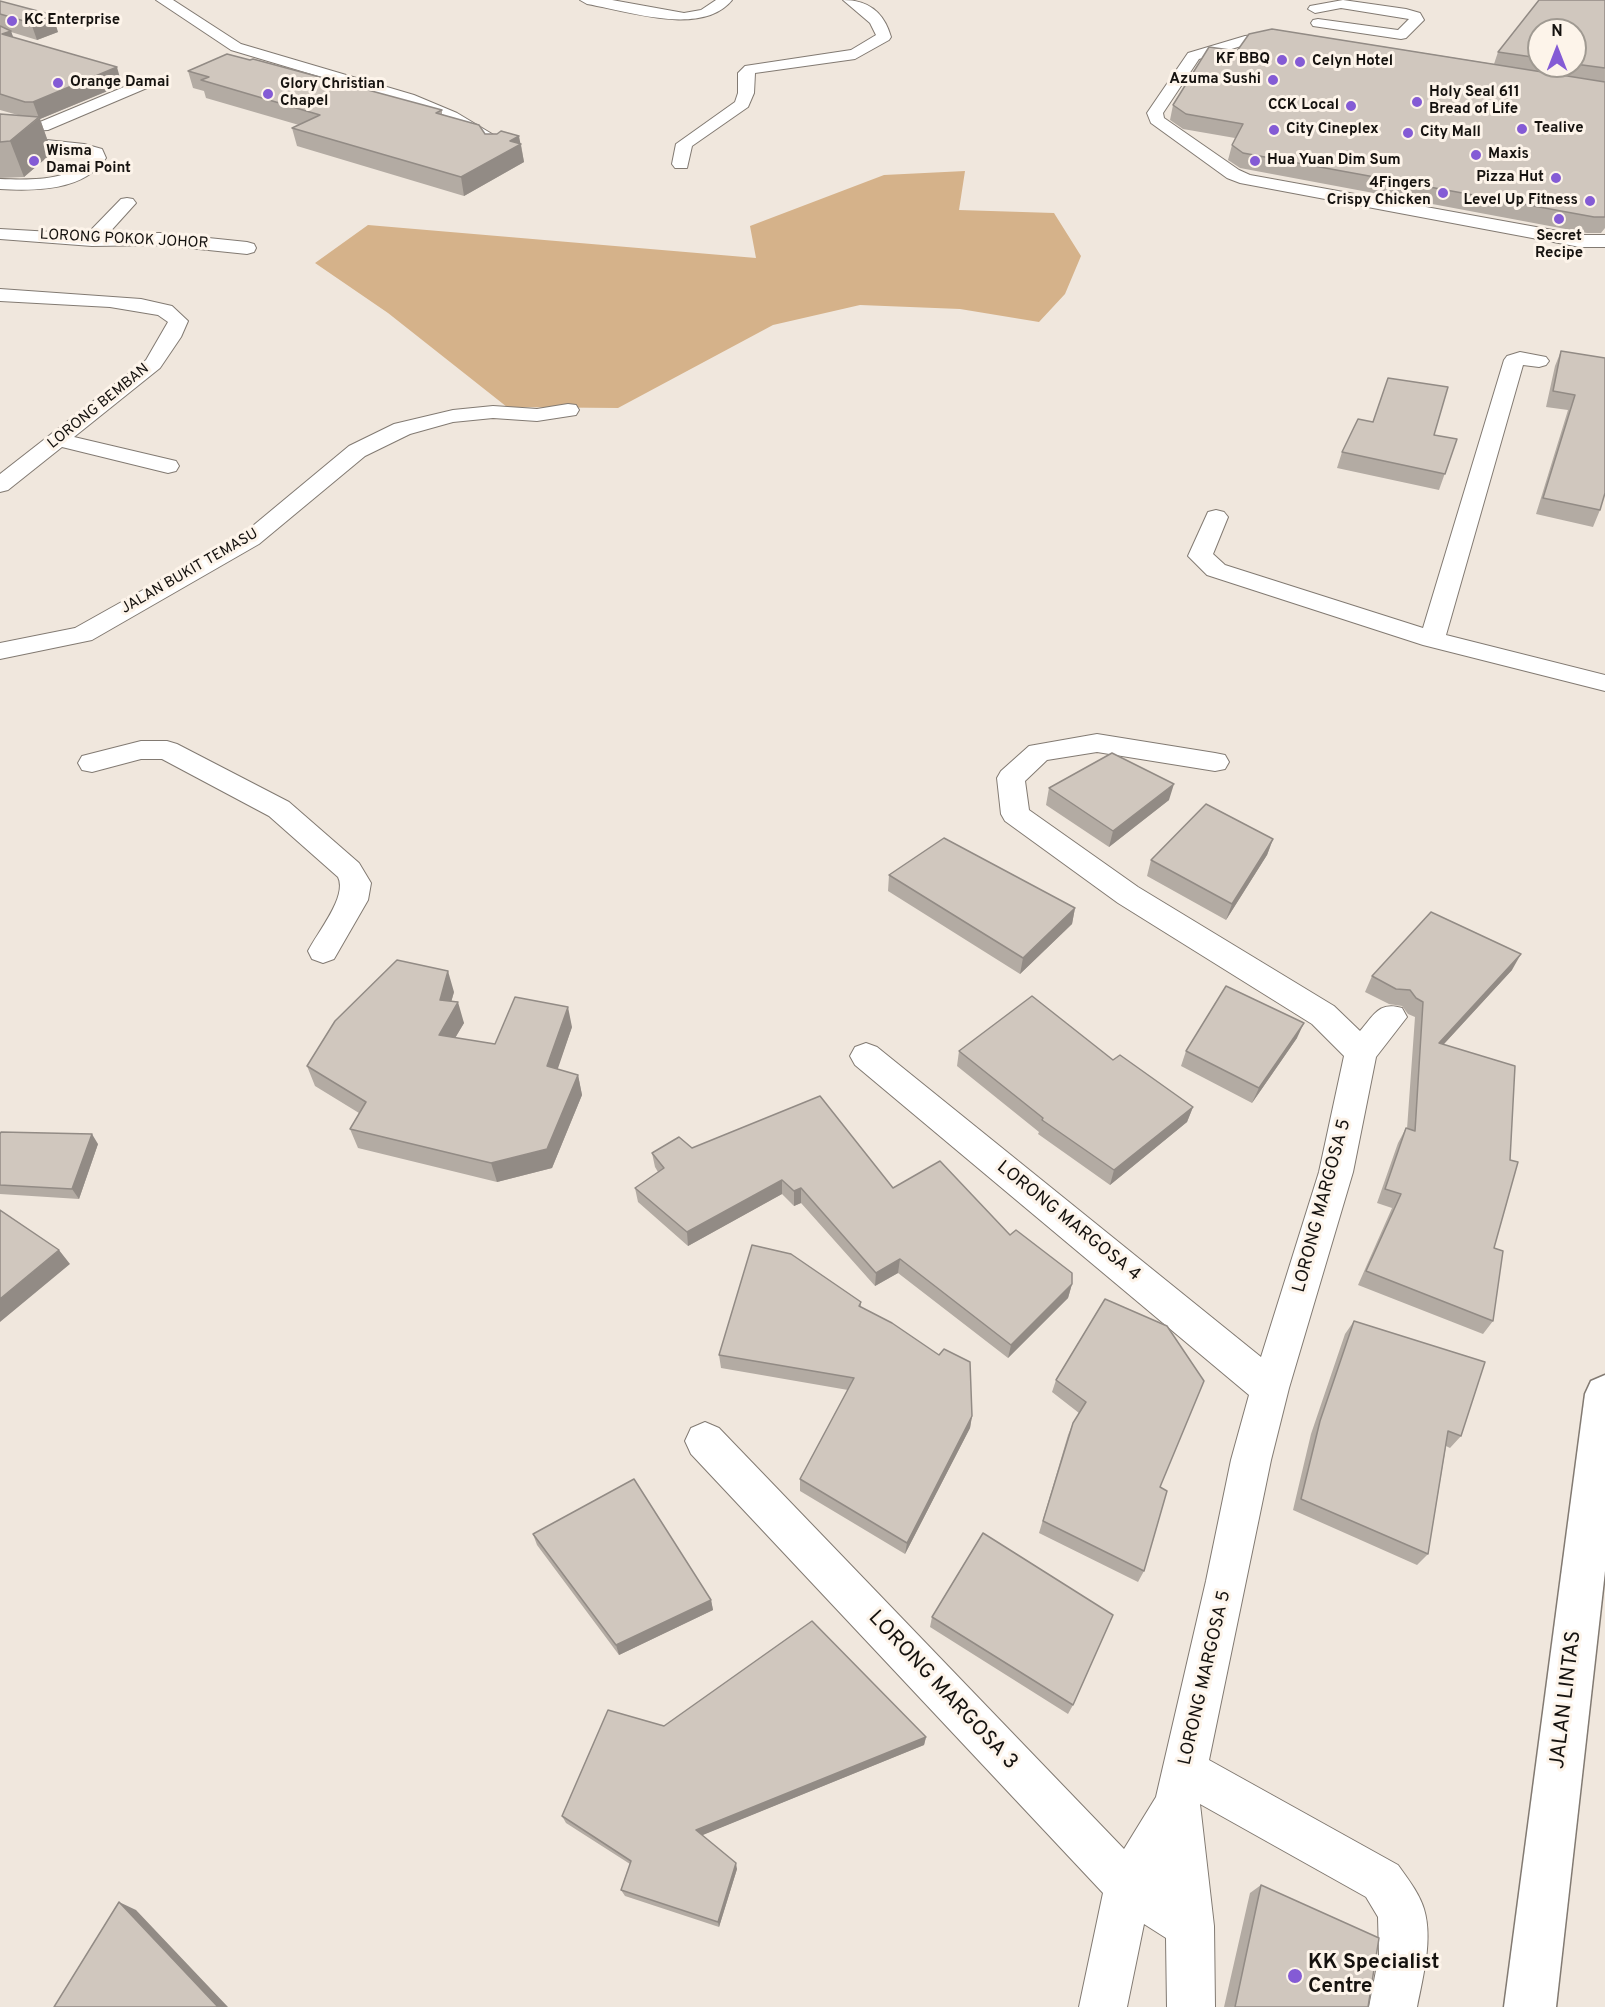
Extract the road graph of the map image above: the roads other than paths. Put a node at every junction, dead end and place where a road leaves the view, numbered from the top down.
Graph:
1 (163, 0) edge
2 (587, 0) edge
3 (725, 0) edge
4 (850, 0) edge
5 (206, 5) dead end
6 (189, 15) junction
7 (1312, 26) junction
8 (126, 74) dead end
9 (441, 113) junction
10 (0, 123) edge
11 (444, 132) edge
12 (0, 140) edge
13 (494, 146) edge
14 (681, 164) dead end
15 (84, 171) junction
16 (26, 175) edge
17 (0, 184) edge
18 (127, 203) dead end
19 (0, 234) edge
20 (92, 240) junction
21 (1605, 242) edge
22 (247, 248) dead end
23 (6, 300) edge
24 (1539, 361) dead end
25 (568, 410) dead end
26 (60, 440) junction
27 (168, 466) dead end
28 (0, 485) edge
29 (1216, 518) dead end
30 (1432, 639) junction
31 (0, 651) edge
32 (1605, 683) edge
33 (1215, 762) dead end
34 (92, 763) dead end
35 (323, 951) dead end
36 (1391, 1017) dead end
37 (1361, 1052) junction
38 (866, 1056) dead end
39 (1270, 1388) junction
40 (1605, 1394) edge
41 (705, 1441) dead end
42 (1181, 1788) junction
43 (1128, 1886) junction
44 (1190, 1926) junction
45 (1103, 2007) edge
46 (1191, 2007) edge
47 (1393, 2007) edge
48 (1530, 2007) edge

1 - 6 street
2 - 3 street
4 - 14 street
5 - 6 street
6 - 9 street
7 - 7 street
7 - 21 street
8 - 10 street
9 - 11 street
9 - 13 street
12 - 15 street
15 - 16 street
15 - 17 street
18 - 20 street
19 - 20 street, LORONG POKOK JOHOR
20 - 22 street, LORONG POKOK JOHOR
23 - 26 street, LORONG BEMBAN
24 - 30 street
25 - 31 street, JALAN BUKIT TEMASU
26 - 27 street
26 - 28 street, LORONG BEMBAN
29 - 30 street
30 - 32 street
33 - 37 street
34 - 35 street
36 - 37 street
37 - 39 street, LORONG MARGOSA 5
38 - 39 street, LORONG MARGOSA 4
39 - 42 street, LORONG MARGOSA 5
40 - 48 main road, JALAN LINTAS
41 - 43 street, LORONG MARGOSA 3
42 - 43 street, LORONG MARGOSA 5
42 - 44 street, LORONG MARGOSA 5
42 - 47 street
43 - 44 street, LORONG MARGOSA 3
43 - 45 street, LORONG MARGOSA 5
44 - 46 street, LORONG MARGOSA 5

